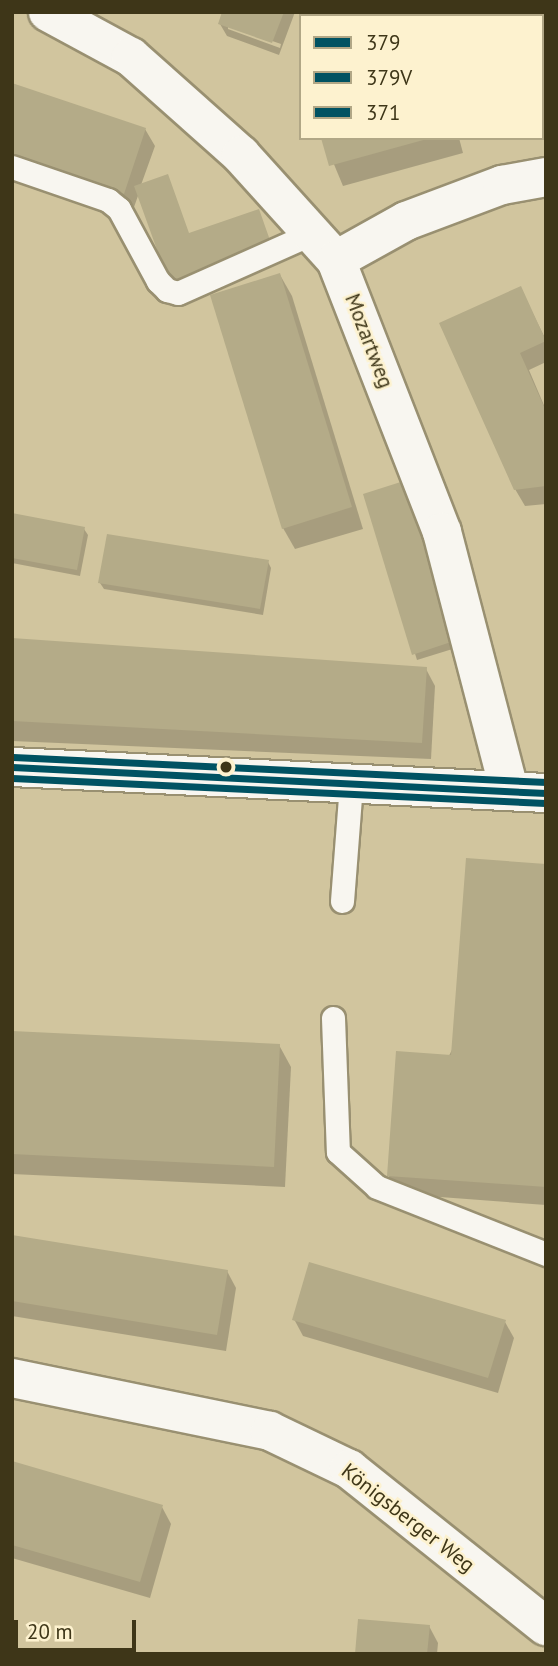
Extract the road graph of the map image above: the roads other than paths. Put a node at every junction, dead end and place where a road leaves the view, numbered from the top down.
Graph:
1 (48, 12) edge
2 (12, 167) edge
3 (546, 177) edge
4 (326, 246) junction
5 (12, 766) edge
6 (351, 783) junction
7 (527, 791) edge
8 (342, 901) dead end
9 (333, 1018) dead end
10 (546, 1254) edge
11 (12, 1378) edge
12 (546, 1626) edge

1 - 4 street, Mozartweg
2 - 4 lane
3 - 4 street
4 - 7 street, Mozartweg
5 - 6 street
6 - 7 street
6 - 8 lane
9 - 10 lane
11 - 12 street, Königsberger Weg

